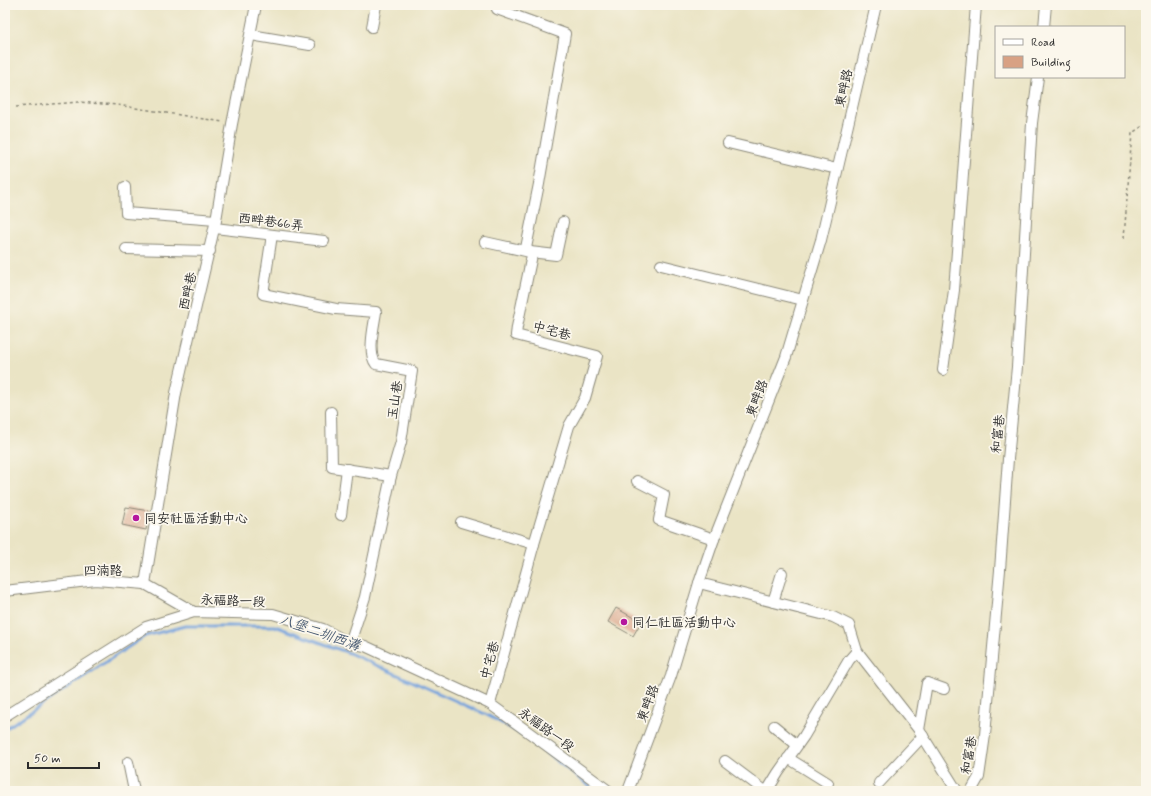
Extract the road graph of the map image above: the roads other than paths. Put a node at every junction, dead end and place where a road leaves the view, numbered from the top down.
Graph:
1 (256, 5) edge
2 (376, 5) edge
3 (876, 5) edge
4 (976, 5) edge
5 (1046, 5) edge
6 (497, 9) dead end
7 (1044, 26) edge
8 (372, 27) dead end
9 (251, 35) junction
10 (310, 45) dead end
11 (1038, 78) edge
12 (728, 143) dead end
13 (837, 169) junction
14 (125, 187) dead end
15 (563, 222) dead end
16 (216, 224) junction
17 (272, 235) junction
18 (324, 241) dead end
19 (485, 242) dead end
20 (126, 249) dead end
21 (210, 251) junction
22 (530, 252) junction
23 (661, 265) dead end
24 (803, 300) junction
25 (943, 370) dead end
26 (332, 412) dead end
27 (347, 469) junction
28 (391, 476) junction
29 (637, 481) dead end
30 (340, 515) dead end
31 (461, 522) dead end
32 (714, 538) junction
33 (534, 544) junction
34 (782, 573) dead end
35 (699, 583) junction
36 (145, 584) junction
37 (5, 591) edge
38 (773, 602) junction
39 (194, 612) junction
40 (350, 643) junction
41 (857, 651) junction
42 (944, 689) dead end
43 (490, 704) junction
44 (5, 716) edge
45 (774, 726) dead end
46 (921, 733) junction
47 (797, 745) junction
48 (788, 758) junction
49 (725, 761) dead end
50 (128, 762) dead end
51 (828, 783) dead end
52 (879, 784) dead end
53 (134, 791) edge
54 (609, 791) edge
55 (628, 791) edge
56 (766, 791) edge
57 (957, 791) edge
58 (971, 791) edge

1 - 9 street, 西畔巷
2 - 8 street
3 - 13 street, 東畔路
4 - 25 street
5 - 7 street
6 - 22 street, 中宅巷
9 - 10 street
9 - 16 street, 西畔巷
11 - 58 street, 和富巷
12 - 13 street
13 - 24 street, 東畔路
14 - 16 street, 西畔巷66弄
15 - 22 street
16 - 17 street, 西畔巷66弄
16 - 21 street, 西畔巷
17 - 18 street, 西畔巷66弄
17 - 28 street, 玉山巷
19 - 22 street
20 - 21 street
21 - 36 street, 西畔巷
22 - 33 street, 中宅巷
23 - 24 street
24 - 32 street, 東畔路
26 - 27 street
27 - 28 street
27 - 30 street
28 - 40 street, 玉山巷
29 - 32 street
31 - 33 street
32 - 35 street, 東畔路
33 - 43 street, 中宅巷
34 - 38 street
35 - 38 street, 和富巷
35 - 55 street, 東畔路
36 - 37 street, 四湳路
36 - 39 street, 四湳路
38 - 41 street, 和富巷
39 - 40 street, 永福路一段
39 - 44 street, 永福路一段
40 - 43 street, 永福路一段
41 - 46 street, 和富巷
41 - 47 street
42 - 46 street
43 - 54 street, 永福路一段
45 - 47 street
46 - 52 street
46 - 57 street, 和富巷
47 - 48 street
48 - 51 street
48 - 56 street
49 - 56 street
50 - 53 street

